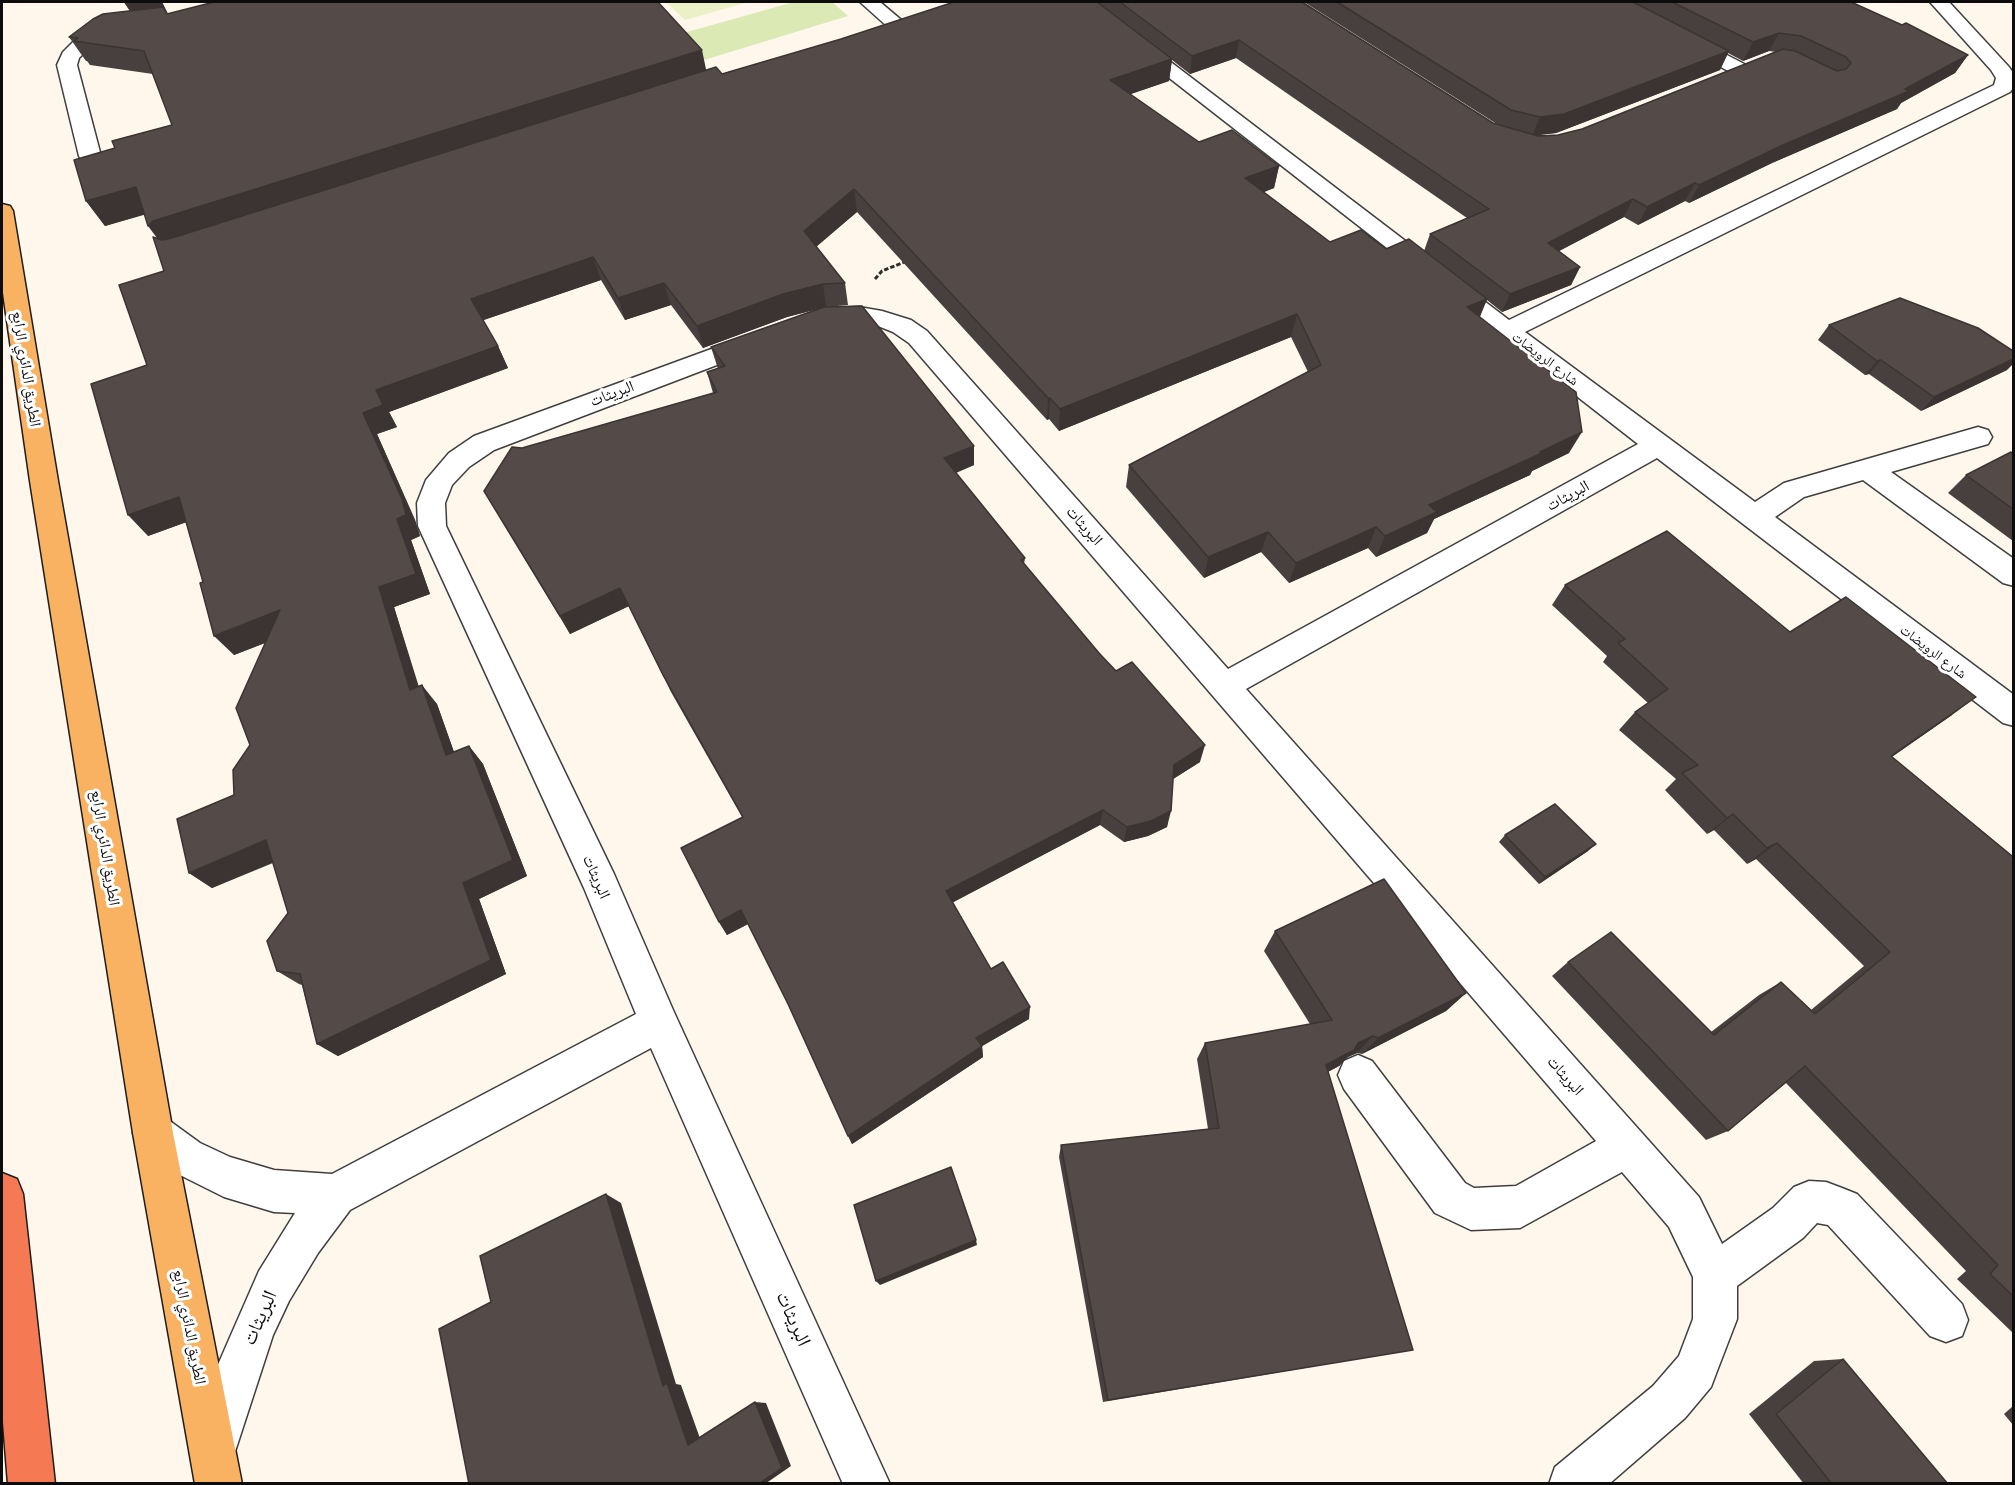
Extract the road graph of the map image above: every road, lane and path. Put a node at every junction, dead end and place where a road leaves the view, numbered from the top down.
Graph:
1 (869, 2) edge
2 (1081, 2) edge
3 (1612, 2) edge
4 (1939, 2) edge
5 (918, 16) edge
6 (896, 24) junction
7 (134, 28) edge
8 (873, 31) edge
9 (1719, 79) edge
10 (90, 156) edge
11 (2, 211) edge
12 (915, 258) edge
13 (859, 315) junction
14 (1508, 331) junction
15 (1978, 437) dead end
16 (1659, 446) junction
17 (1867, 469) junction
18 (1754, 517) junction
19 (2013, 575) edge
20 (1224, 686) junction
21 (2013, 713) edge
22 (659, 1023) junction
23 (1358, 1075) edge
24 (153, 1133) junction
25 (1627, 1146) junction
26 (2, 1194) edge
27 (335, 1195) junction
28 (1715, 1275) junction
29 (1946, 1320) dead end
30 (216, 1469) edge
31 (32, 1484) edge
32 (867, 1484) edge
33 (1572, 1484) edge

1 - 6 street
2 - 14 street, شارع الرويضات
3 - 9 street
4 - 14 street
5 - 6 street
6 - 8 street
7 - 10 street
11 - 24 main road, الطريق الدائري الرابع
12 - 13 path
13 - 20 street, البريثات
13 - 22 street, البريثات
14 - 16 street, شارع الرويضات
15 - 17 street
16 - 18 street, شارع الرويضات
16 - 20 street, البريثات
17 - 18 street
17 - 19 street
18 - 21 street, شارع الرويضات
20 - 25 street, البريثات
22 - 27 street, البريثات
22 - 32 street, البريثات
23 - 25 street
24 - 27 street
24 - 30 main road, الطريق الدائري الرابع
25 - 28 street, البريثات
26 - 31 highway
27 - 30 street, البريثات
28 - 29 street
28 - 33 street, البريثات

